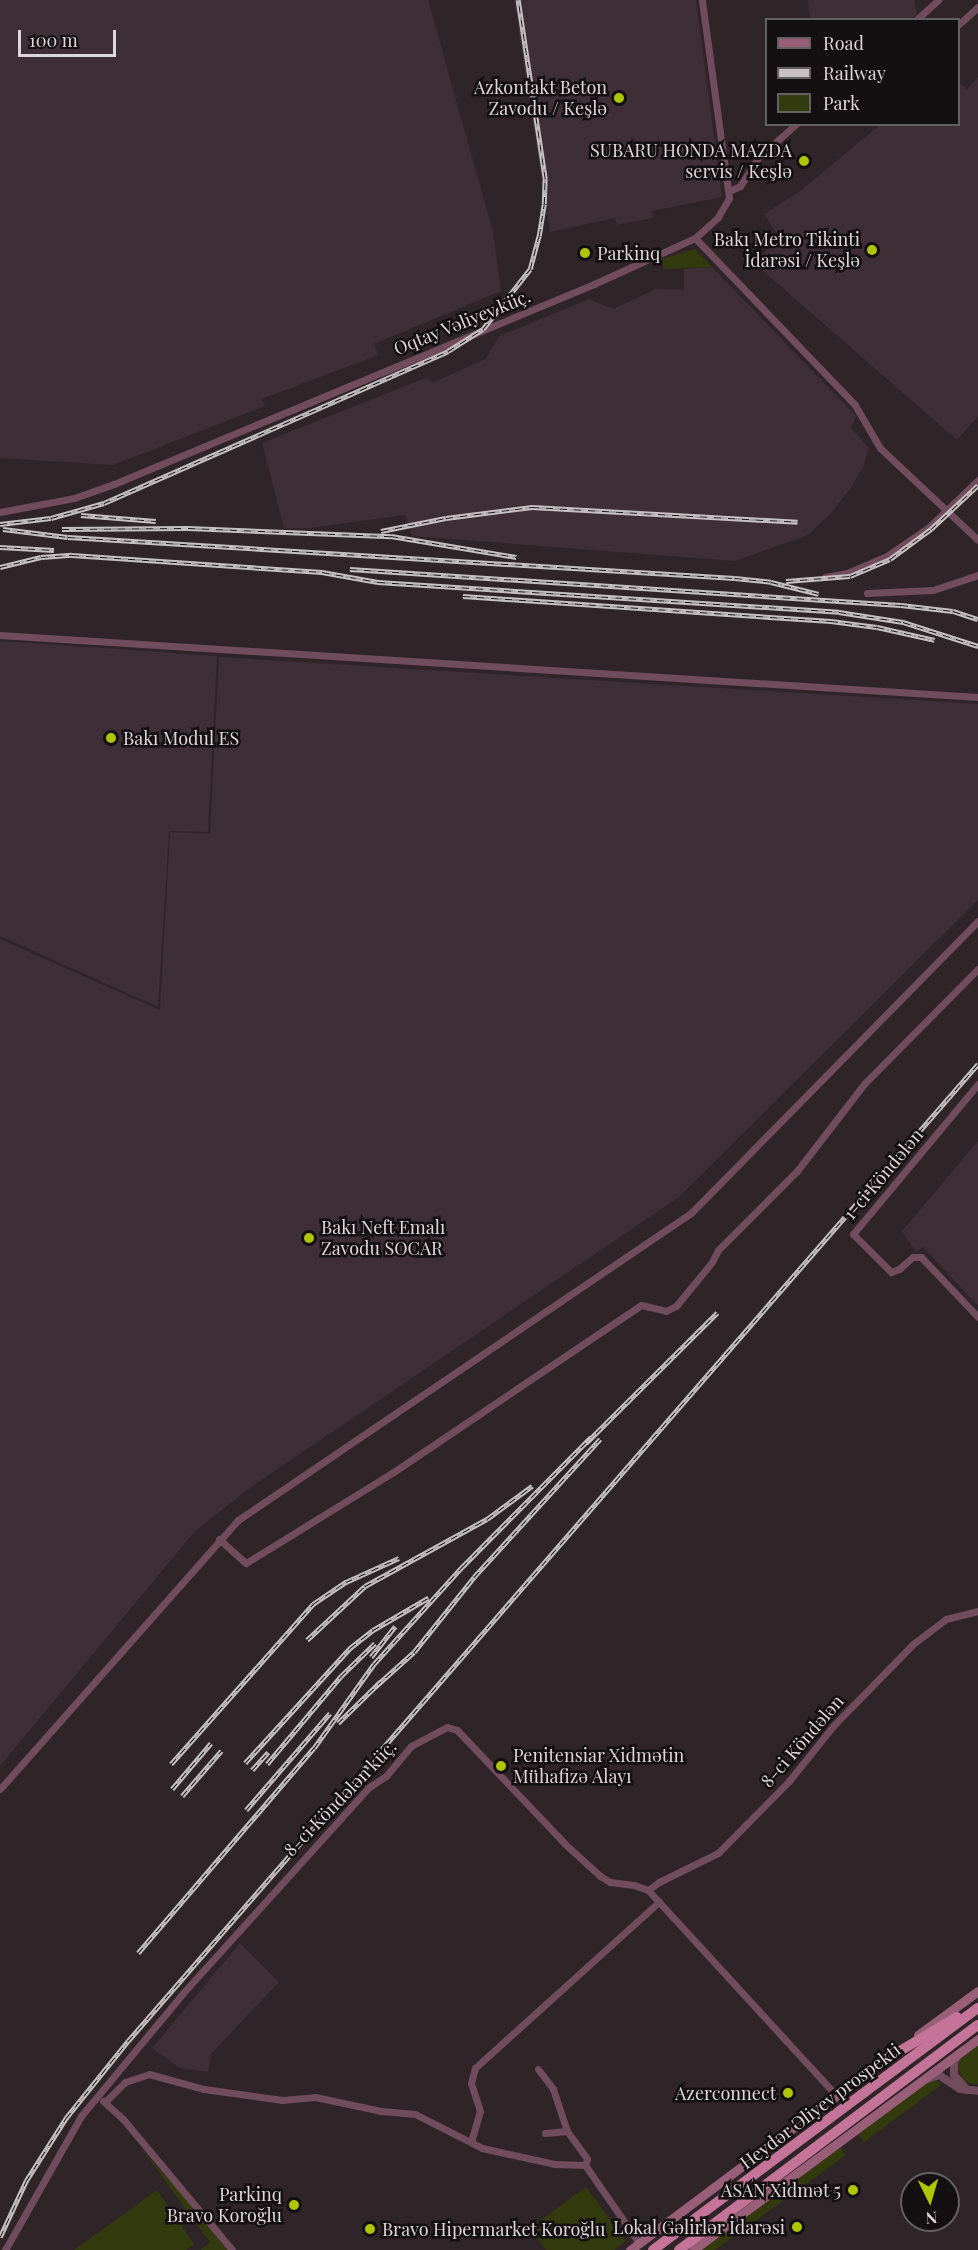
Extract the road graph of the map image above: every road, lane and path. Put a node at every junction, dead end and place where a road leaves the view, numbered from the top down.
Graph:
1 (702, 0) edge
2 (938, 0) edge
3 (978, 7) edge
4 (918, 18) edge
5 (960, 23) edge
6 (794, 126) edge
7 (729, 190) junction
8 (695, 238) junction
9 (978, 480) edge
10 (947, 510) junction
11 (0, 512) edge
12 (978, 540) edge
13 (978, 575) edge
14 (825, 577) dead end
15 (867, 594) dead end
16 (0, 635) edge
17 (978, 697) edge
18 (978, 921) edge
19 (978, 969) edge
20 (978, 1084) edge
21 (978, 1317) edge
22 (219, 1539) junction
23 (978, 1611) edge
24 (0, 1789) edge
25 (648, 1890) junction
26 (659, 1902) junction
27 (978, 1991) edge
28 (978, 2006) edge
29 (978, 2025) edge
30 (978, 2030) edge
31 (978, 2039) edge
32 (949, 2046) junction
33 (964, 2049) junction
34 (883, 2061) junction
35 (538, 2069) dead end
36 (918, 2083) junction
37 (967, 2090) junction
38 (978, 2091) edge
39 (837, 2096) junction
40 (96, 2098) junction
41 (105, 2102) junction
42 (567, 2131) junction
43 (544, 2133) dead end
44 (471, 2142) junction
45 (585, 2165) junction
46 (639, 2243) junction
47 (5, 2250) edge
48 (232, 2250) edge
49 (630, 2250) edge
50 (652, 2250) edge
51 (679, 2250) edge
52 (693, 2250) edge

1 - 7 street
2 - 4 street
3 - 5 street
6 - 7 street
7 - 8 street, Oqtay Vəliyev küç.
8 - 10 street
8 - 11 street, Oqtay Vəliyev küç.
9 - 10 street
10 - 12 street
10 - 14 street
13 - 15 street
16 - 17 street
18 - 22 street
19 - 22 street
20 - 21 street, 1-ci Köndələn
22 - 24 street
23 - 25 street, 8-ci Köndələn
25 - 26 street
25 - 40 street, 8-ci Köndələn küç.
26 - 39 street
26 - 44 street
27 - 34 main road
28 - 34 highway
28 - 50 highway, Heydər Əliyev prospekti
29 - 32 highway, Heydər Əliyev prospekti
30 - 32 highway
31 - 33 main road
32 - 51 highway, Heydər Əliyev prospekti
33 - 36 main road
33 - 37 street
34 - 39 main road
35 - 42 street
36 - 37 street
36 - 52 main road
37 - 38 street
39 - 46 main road
40 - 41 street
40 - 47 street, 8-ci Köndələn küç.
41 - 44 street
41 - 48 street
42 - 43 street
42 - 45 street
44 - 45 street
45 - 46 street
46 - 49 main road

